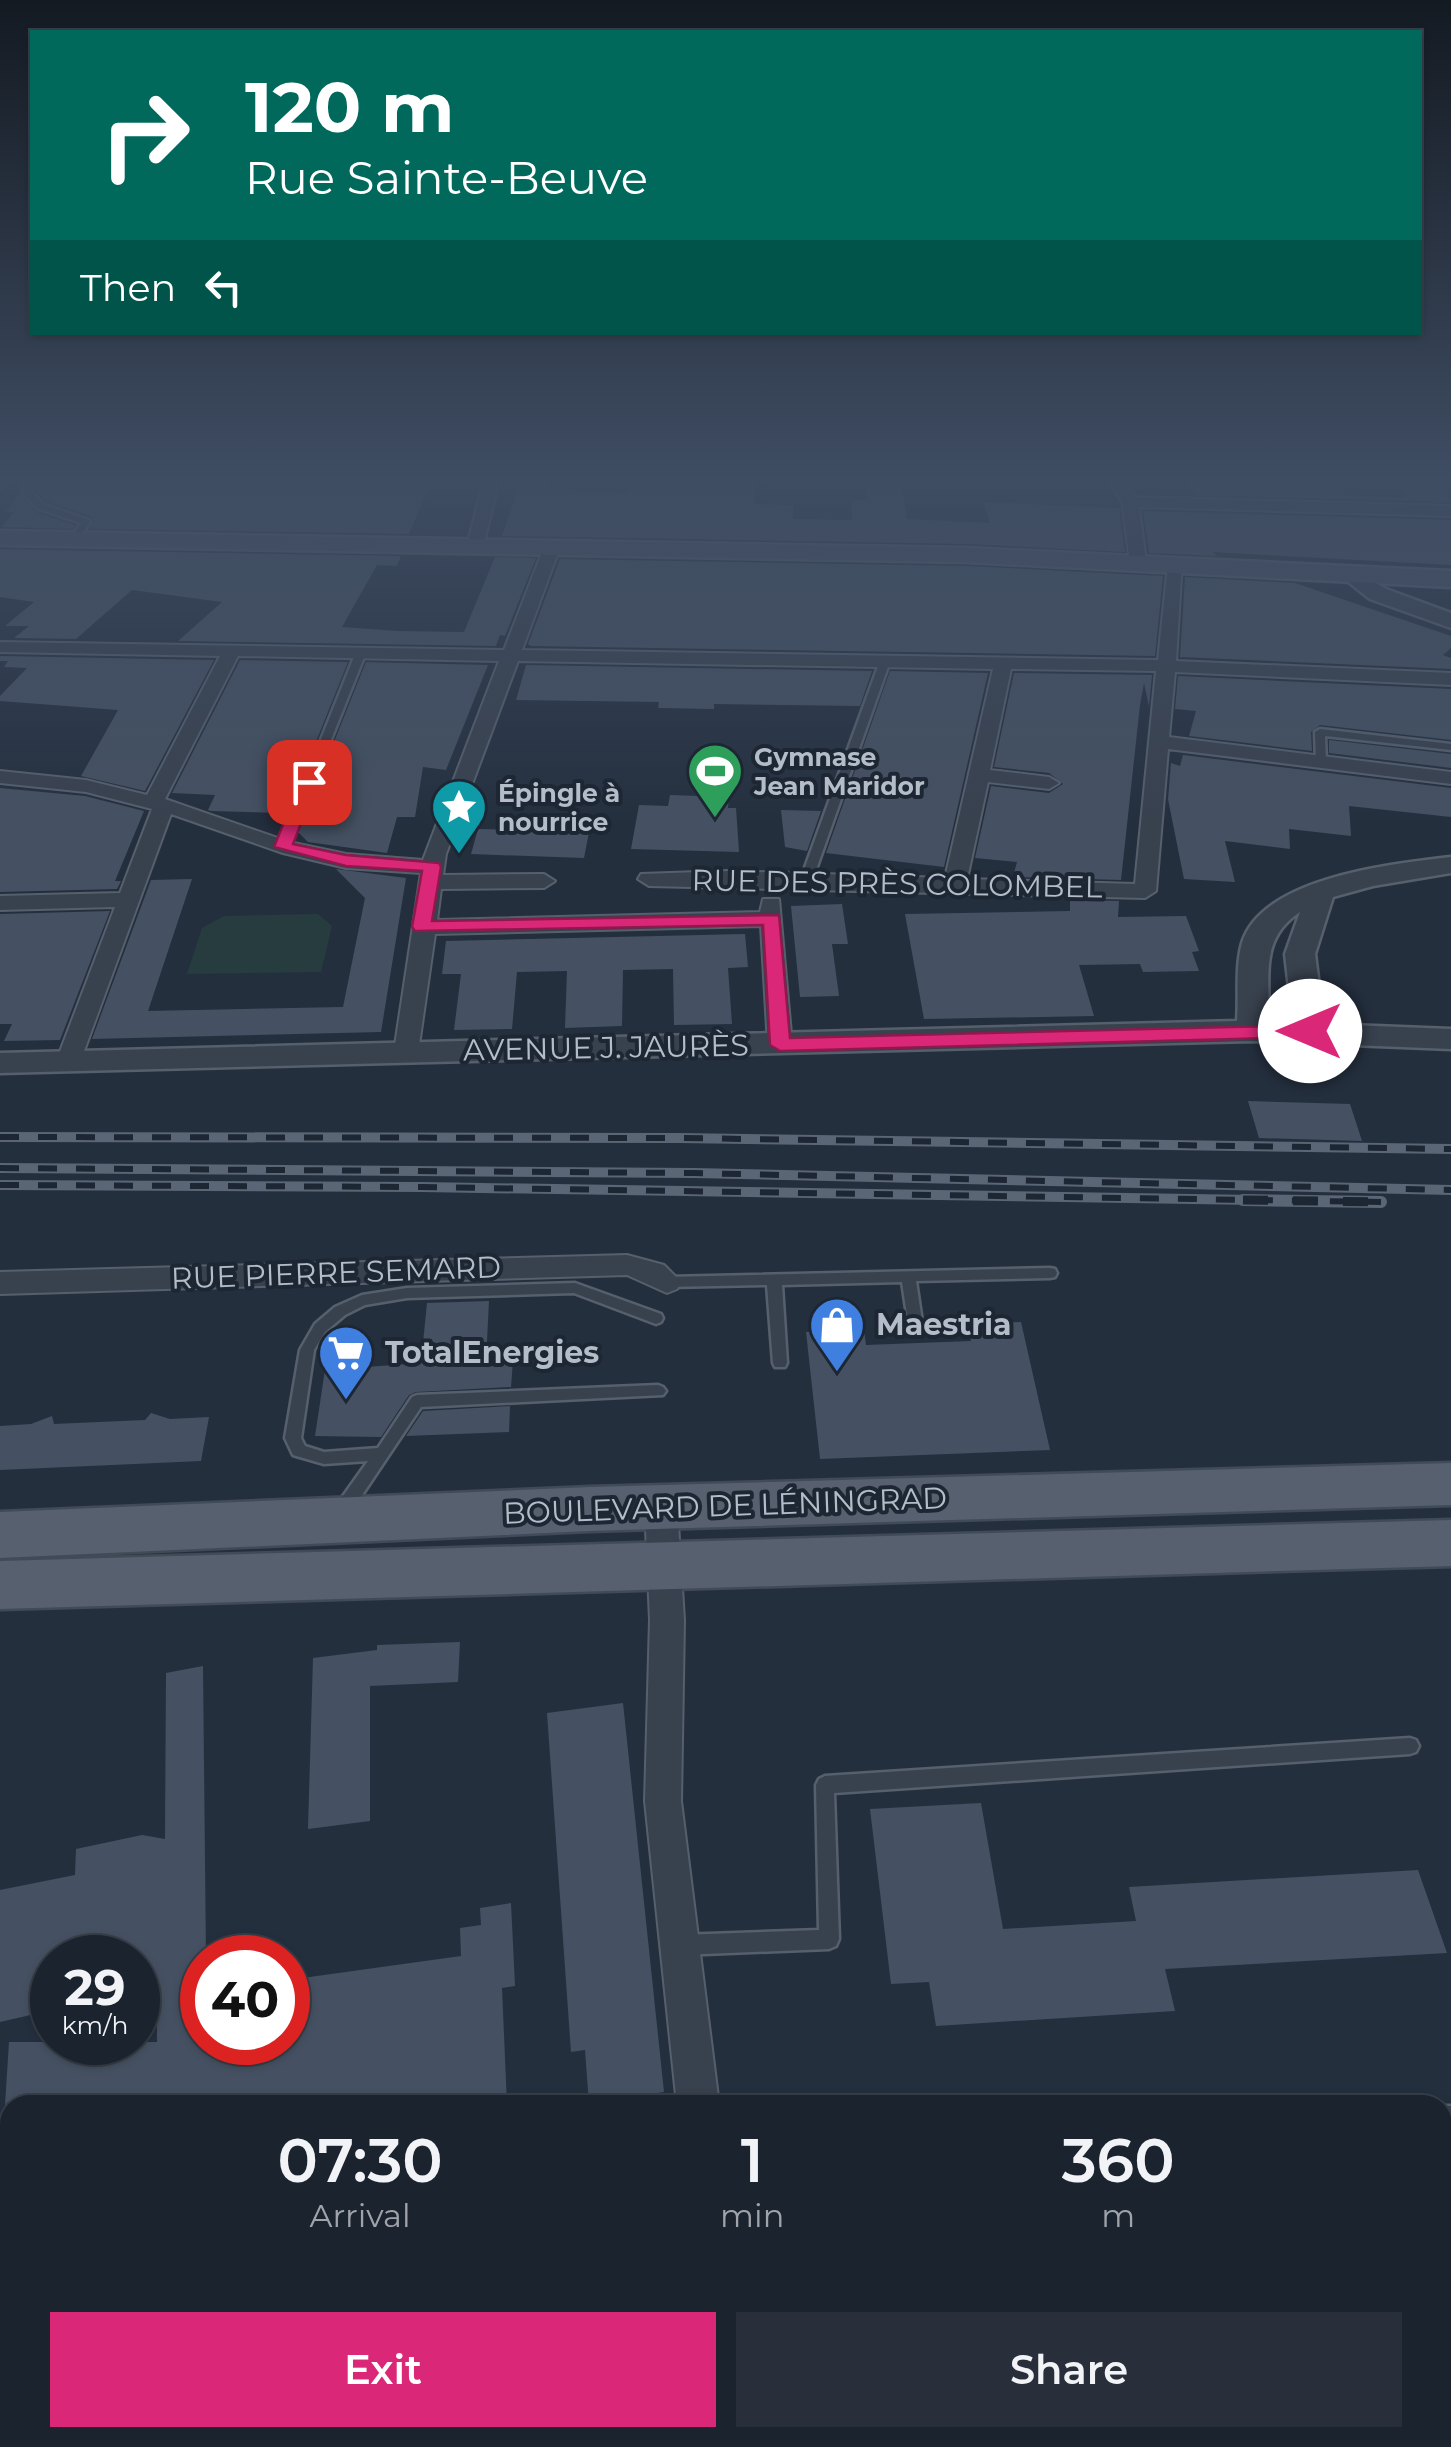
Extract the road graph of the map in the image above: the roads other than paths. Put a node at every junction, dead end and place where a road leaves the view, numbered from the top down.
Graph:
1 (534, 596) edge
2 (1173, 596) edge
3 (1384, 596) edge
4 (1451, 621) edge
5 (0, 648) edge
6 (232, 650) junction
7 (361, 652) junction
8 (512, 654) junction
9 (885, 661) junction
10 (1003, 664) junction
11 (1167, 666) junction
12 (1451, 678) edge
13 (1160, 742) junction
14 (1451, 747) edge
15 (1321, 762) junction
16 (979, 775) junction
17 (0, 777) edge
18 (1451, 778) edge
19 (1049, 783) dead end
20 (158, 804) junction
21 (282, 847) junction
22 (1451, 865) edge
23 (431, 874) junction
24 (649, 879) dead end
25 (544, 881) dead end
26 (795, 881) junction
27 (955, 884) junction
28 (1320, 895) junction
29 (128, 900) junction
30 (0, 903) edge
31 (772, 919) junction
32 (422, 927) junction
33 (1251, 1031) junction
34 (1310, 1031) junction
35 (1451, 1039) edge
36 (780, 1045) junction
37 (406, 1052) junction
38 (68, 1062) junction
39 (0, 1064) edge
40 (1050, 1273) dead end
41 (908, 1276) junction
42 (774, 1280) junction
43 (668, 1282) joint
44 (0, 1283) edge
45 (656, 1318) dead end
46 (916, 1328) dead end
47 (780, 1363) dead end
48 (658, 1391) dead end
49 (382, 1454) junction
50 (1451, 1484) edge
51 (661, 1507) junction
52 (335, 1520) junction
53 (0, 1534) edge
54 (1451, 1543) edge
55 (665, 1565) junction
56 (0, 1585) edge
57 (1410, 1746) dead end
58 (680, 1945) junction
59 (697, 2095) edge

1 - 8 street
2 - 11 street
3 - 4 street
5 - 6 street
6 - 7 street
6 - 20 street
7 - 8 street
7 - 21 lane
8 - 9 street
8 - 23 street
9 - 10 street
9 - 26 lane
10 - 11 street
10 - 16 street
11 - 12 street
11 - 13 street
13 - 15 street
13 - 27 street, RUE DES PRÈS COLOMBEL
14 - 15 lane
15 - 18 street
16 - 19 street
16 - 27 street
17 - 20 street
20 - 21 street
20 - 29 street
21 - 23 street
22 - 28 street
23 - 25 street
23 - 32 street
24 - 26 street, RUE DES PRÈS COLOMBEL
26 - 27 street, RUE DES PRÈS COLOMBEL
26 - 31 street
28 - 33 street
28 - 34 street
29 - 30 street
29 - 38 street
31 - 32 street
31 - 36 street
32 - 37 street
33 - 34 street, AVENUE J. JAURÈS
33 - 36 street, AVENUE J. JAURÈS
34 - 35 street, AVENUE J. JAURÈS
36 - 37 street, AVENUE J. JAURÈS
37 - 38 street, AVENUE J. JAURÈS
38 - 39 street, AVENUE J. JAURÈS
40 - 41 lane
41 - 42 lane
41 - 46 lane
42 - 43 lane
42 - 47 lane
43 - 44 street, RUE PIERRE SEMARD
45 - 49 lane
48 - 49 lane
49 - 52 lane
50 - 51 main road, BOULEVARD DE LÉNINGRAD
51 - 52 main road, BOULEVARD DE LÉNINGRAD
51 - 55 street
52 - 53 main road, BOULEVARD DE LÉNINGRAD
54 - 55 main road, BOULEVARD DE LÉNINGRAD
55 - 56 main road, BOULEVARD DE LÉNINGRAD
55 - 58 street
57 - 58 lane
58 - 59 street

